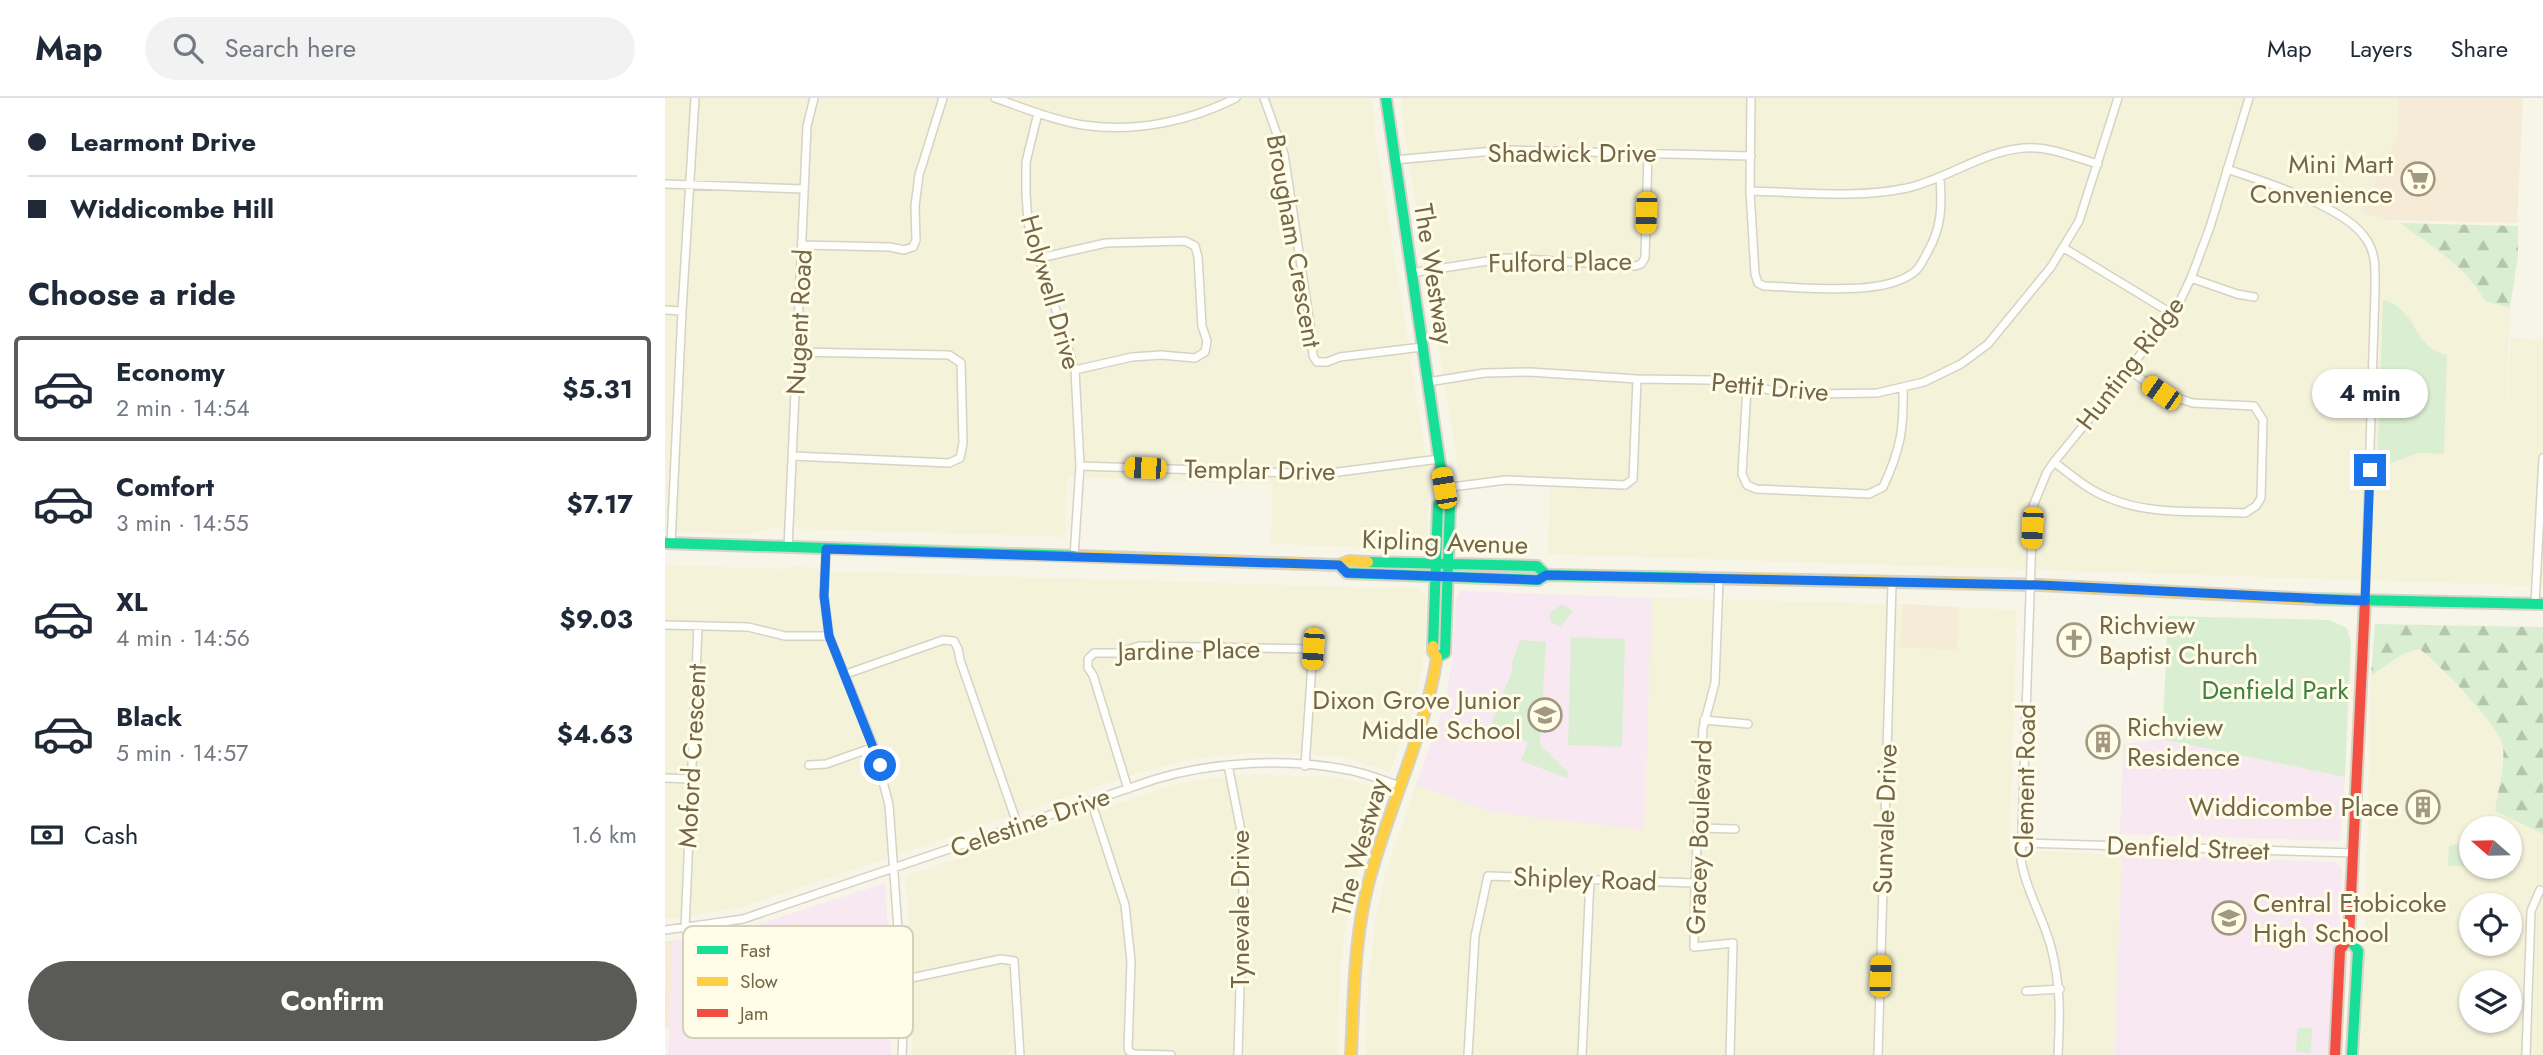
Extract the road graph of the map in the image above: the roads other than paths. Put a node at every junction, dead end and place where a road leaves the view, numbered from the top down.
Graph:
1 (695, 98) edge
2 (814, 98) edge
3 (943, 98) edge
4 (995, 98) edge
5 (1236, 98) edge
6 (1264, 98) edge
7 (1386, 98) edge
8 (1751, 98) edge
9 (2118, 98) edge
10 (2249, 98) edge
11 (1038, 113) junction
12 (1648, 153) junction
13 (1751, 156) junction
14 (1393, 160) junction
15 (2098, 164) junction
16 (2227, 169) junction
17 (1940, 178) junction
18 (665, 184) edge
19 (689, 185) junction
20 (803, 189) junction
21 (1751, 191) junction
22 (802, 245) junction
23 (2064, 248) junction
24 (1039, 258) junction
25 (1411, 273) junction
26 (2191, 278) junction
27 (2254, 296) dead end
28 (665, 310) edge
29 (682, 311) junction
30 (2171, 313) junction
31 (1422, 347) junction
32 (797, 352) junction
33 (1075, 370) junction
34 (2129, 370) junction
35 (1637, 379) junction
36 (1428, 382) junction
37 (1747, 387) junction
38 (1903, 387) junction
39 (793, 456) junction
40 (2543, 458) edge
41 (1439, 459) junction
42 (2054, 462) junction
43 (1080, 466) junction
44 (1445, 493) junction
45 (668, 543) edge
46 (787, 548) junction
47 (826, 549) junction
48 (1074, 556) junction
49 (1436, 563) junction
50 (1449, 563) junction
51 (1339, 565) junction
52 (1546, 575) junction
53 (1435, 577) junction
54 (1449, 577) junction
55 (1719, 579) junction
56 (1892, 584) junction
57 (2030, 585) junction
58 (2365, 601) junction
59 (2539, 604) edge
60 (665, 625) edge
61 (698, 626) junction
62 (829, 636) junction
63 (1437, 657) junction
64 (846, 674) junction
65 (1704, 720) junction
66 (1748, 724) dead end
67 (874, 747) junction
68 (809, 765) dead end
69 (1228, 765) junction
70 (1305, 766) junction
71 (665, 778) edge
72 (691, 779) junction
73 (1400, 786) junction
74 (1128, 789) junction
75 (1091, 801) junction
76 (1018, 826) junction
77 (1699, 828) junction
78 (1735, 830) dead end
79 (2021, 842) junction
80 (2354, 853) junction
81 (895, 868) junction
82 (1590, 879) junction
83 (1695, 883) junction
84 (2540, 890) dead end
85 (685, 926) edge
86 (702, 926) edge
87 (899, 926) edge
88 (683, 929) edge
89 (665, 930) edge
90 (2349, 938) junction
91 (913, 978) edge
92 (2060, 989) junction
93 (2026, 991) dead end
94 (1020, 1055) edge
95 (1171, 1055) edge
96 (1238, 1055) edge
97 (1351, 1055) edge
98 (1468, 1055) edge
99 (1582, 1055) edge
100 (1730, 1055) edge
101 (1878, 1055) edge
102 (2058, 1055) edge
103 (2335, 1055) edge
104 (2352, 1055) edge
105 (2526, 1055) edge

1 - 19 street
2 - 20 street, Nugent Road
3 - 22 street
4 - 11 street
5 - 11 street
6 - 31 street, Brougham Crescent
7 - 14 main road, The Westway
8 - 13 street
9 - 15 street, Pettit Drive
10 - 16 street, Hunting Ridge
11 - 24 street, Holywell Drive
12 - 13 street, Shadwick Drive
12 - 14 street, Shadwick Drive
12 - 25 street, Fulford Place
13 - 21 street
14 - 25 main road, The Westway
15 - 17 street
15 - 23 street, Pettit Drive
16 - 26 street, Hunting Ridge
16 - 58 street
17 - 21 street
17 - 21 street
18 - 19 street
19 - 20 street
19 - 29 street
20 - 22 street, Nugent Road
22 - 32 street, Nugent Road
23 - 30 street
23 - 38 street, Pettit Drive
24 - 33 street, Holywell Drive
24 - 33 street
25 - 31 main road, The Westway
26 - 27 street
26 - 30 street, Hunting Ridge
28 - 29 street
29 - 45 street
30 - 34 street, Hunting Ridge
31 - 36 main road, The Westway
32 - 39 street, Nugent Road
32 - 39 street
33 - 43 street, Holywell Drive
34 - 42 street, Hunting Ridge
34 - 42 street
35 - 36 street, Pettit Drive
35 - 37 street, Pettit Drive
35 - 44 street
36 - 41 main road, The Westway
37 - 38 street, Pettit Drive
37 - 38 street
39 - 46 street, Nugent Road
40 - 59 street
41 - 43 street, Templar Drive
41 - 44 main road, The Westway
42 - 57 street, Hunting Ridge
43 - 48 street, Holywell Drive
44 - 49 main road, The Westway
44 - 50 main road, The Westway
45 - 46 main road, Kipling Avenue
46 - 47 main road, Kipling Avenue
47 - 48 main road, Kipling Avenue
47 - 62 street
48 - 51 main road, Kipling Avenue
49 - 50 main road, Kipling Avenue
49 - 51 main road, Kipling Avenue
49 - 53 main road, The Westway
50 - 52 main road, Kipling Avenue
50 - 54 main road, The Westway
51 - 53 main road, Kipling Avenue
52 - 54 main road, Kipling Avenue
52 - 55 main road, Kipling Avenue
53 - 54 main road, Kipling Avenue
53 - 63 main road, The Westway
54 - 63 main road, The Westway
55 - 56 main road, Kipling Avenue
55 - 65 street, Gracey Boulevard
56 - 57 main road, Kipling Avenue
56 - 101 street, Sunvale Drive
57 - 58 main road, Kipling Avenue
57 - 79 street, Clement Road
58 - 59 main road, Kipling Avenue
58 - 80 main road
60 - 61 street
61 - 62 street
61 - 72 street, Moford Crescent
62 - 64 street
63 - 73 main road, The Westway
64 - 67 street
64 - 76 street
65 - 66 street
65 - 77 street, Gracey Boulevard
67 - 68 street
67 - 81 street
69 - 70 street, Celestine Drive
69 - 74 street, Celestine Drive
69 - 96 street, Tynevale Drive
70 - 73 street, Celestine Drive
70 - 74 street, Jardine Place
71 - 72 street
72 - 85 street, Moford Crescent
73 - 97 main road, The Westway
74 - 75 street, Celestine Drive
75 - 76 street, Celestine Drive
75 - 95 street
76 - 81 street, Celestine Drive
77 - 78 street
77 - 83 street, Gracey Boulevard
79 - 80 street, Denfield Street
79 - 92 street, Clement Road
80 - 90 main road
81 - 86 street, Celestine Drive
81 - 87 street
82 - 83 street, Shipley Road
82 - 98 street, Shipley Road
82 - 99 street
83 - 100 street, Gracey Boulevard
84 - 105 street
88 - 89 street, Celestine Drive
90 - 103 main road
90 - 104 main road
91 - 94 street
92 - 93 street
92 - 102 street, Clement Road

